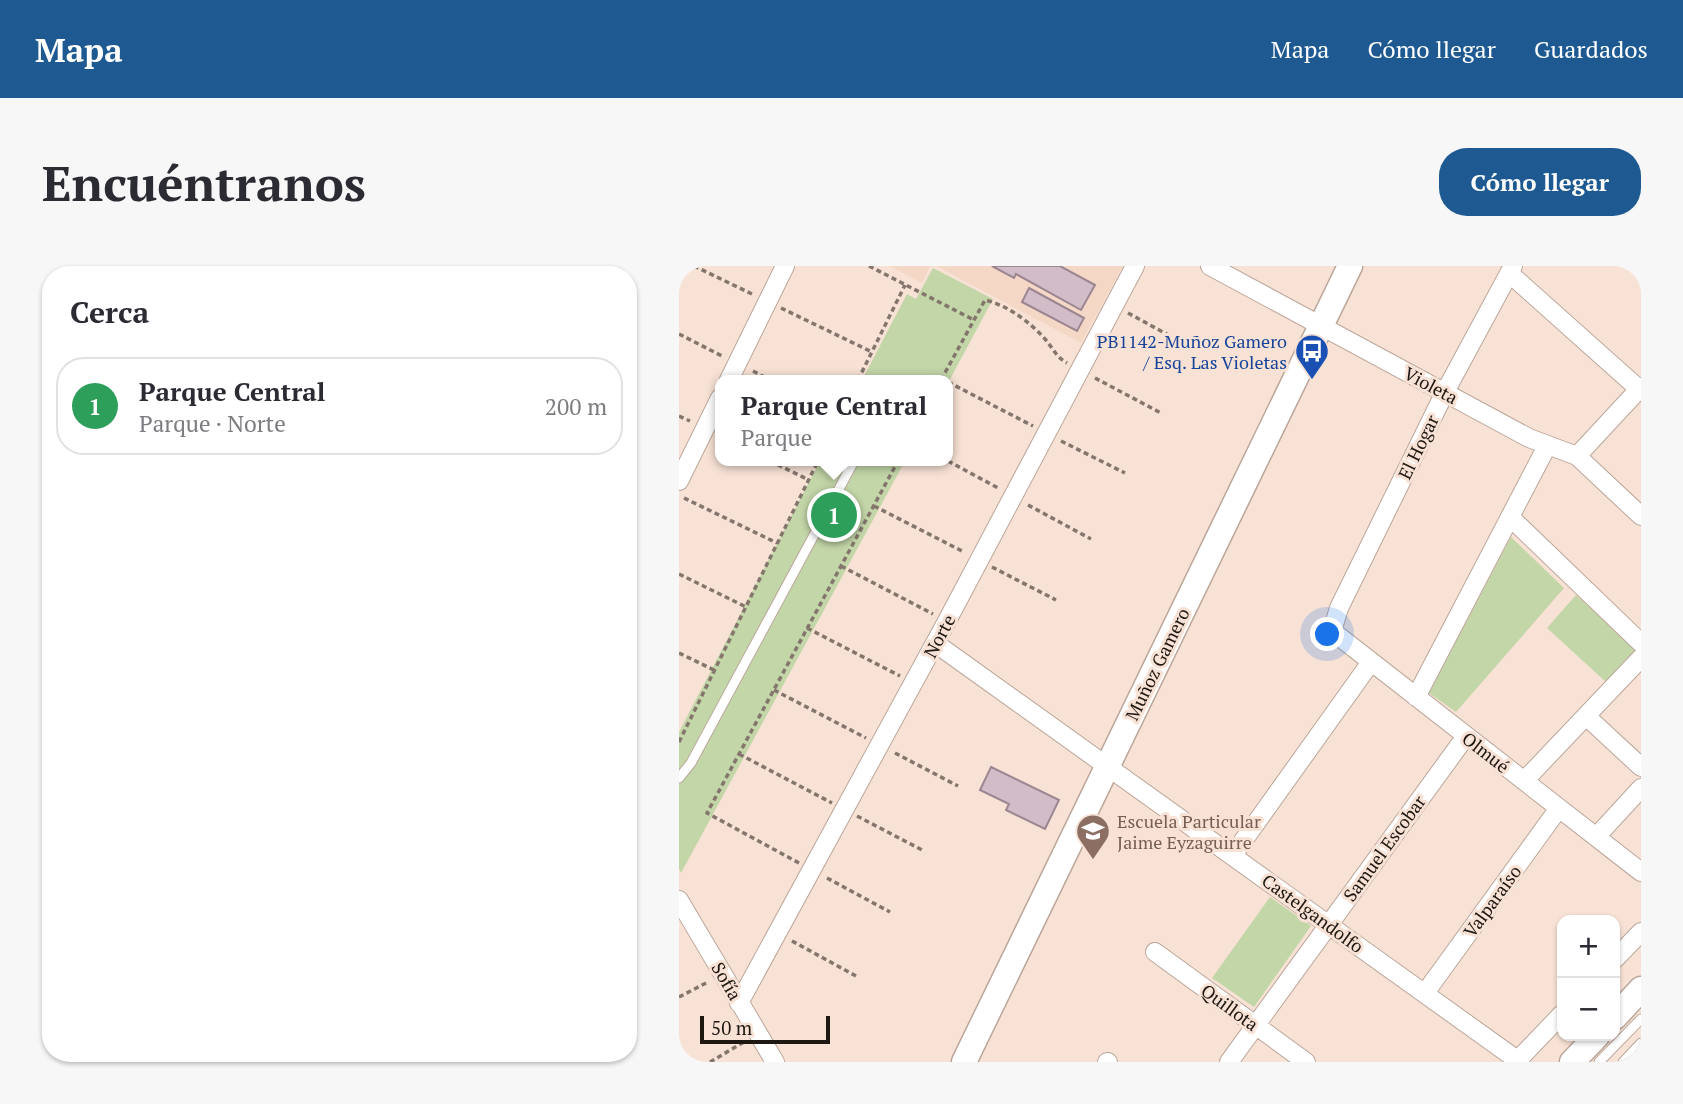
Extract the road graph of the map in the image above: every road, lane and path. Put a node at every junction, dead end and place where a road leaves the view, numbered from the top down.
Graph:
1 (785, 266) edge
2 (869, 266) edge
3 (1135, 266) edge
4 (1209, 266) edge
5 (1350, 266) edge
6 (1511, 269) edge
7 (905, 284) junction
8 (1114, 306) junction
9 (974, 320) junction
10 (1321, 327) junction
11 (1194, 349) dead end
12 (1080, 370) junction
13 (731, 375) edge
14 (860, 375) edge
15 (946, 375) edge
16 (1640, 388) edge
17 (1444, 392) junction
18 (715, 408) edge
19 (1161, 413) dead end
20 (1547, 446) junction
21 (1577, 456) junction
22 (780, 466) edge
23 (816, 466) edge
24 (851, 466) edge
25 (895, 466) edge
26 (809, 480) junction
27 (679, 481) edge
28 (679, 496) edge
29 (1641, 516) edge
30 (1510, 517) junction
31 (777, 543) junction
32 (841, 566) junction
33 (679, 574) edge
34 (746, 607) junction
35 (947, 621) junction
36 (807, 628) junction
37 (1332, 631) joint
38 (935, 643) junction
39 (1641, 643) edge
40 (679, 653) edge
41 (1641, 658) edge
42 (1371, 662) junction
43 (714, 670) junction
44 (914, 683) junction
45 (1416, 697) junction
46 (1586, 716) junction
47 (1466, 736) junction
48 (679, 742) edge
49 (1108, 764) junction
50 (1641, 767) edge
51 (679, 778) edge
52 (1524, 781) junction
53 (1641, 788) edge
54 (1559, 808) junction
55 (707, 813) dead end
56 (1595, 837) junction
57 (1233, 855) junction
58 (1641, 872) edge
59 (679, 900) edge
60 (1329, 924) junction
61 (1641, 932) edge
62 (777, 934) junction
63 (1154, 952) dead end
64 (1620, 955) edge
65 (722, 974) junction
66 (856, 976) dead end
67 (1641, 989) edge
68 (1425, 993) junction
69 (679, 997) edge
70 (739, 1003) junction
71 (1620, 1012) edge
72 (1557, 1019) edge
73 (1641, 1019) edge
74 (1256, 1025) junction
75 (758, 1034) junction
76 (1592, 1041) edge
77 (1641, 1043) edge
78 (710, 1062) edge
79 (775, 1062) edge
80 (964, 1062) edge
81 (1229, 1062) edge
82 (1305, 1062) edge
83 (1518, 1062) edge
84 (1572, 1062) edge
85 (1599, 1062) edge
86 (1623, 1062) edge

1 - 13 street
2 - 7 path
3 - 8 street, Norte
4 - 10 street, Violeta
5 - 10 street, Muñoz Gamero
6 - 16 street
6 - 17 street, El Hogar
7 - 9 path
7 - 14 path
8 - 11 path
8 - 12 street, Norte
9 - 12 path
9 - 15 path
10 - 17 street, Violeta
10 - 49 street, Muñoz Gamero
12 - 19 path
12 - 35 street, Norte
16 - 21 street
17 - 20 street, Violeta
17 - 37 street, El Hogar
18 - 27 street
20 - 21 street, Violeta
20 - 30 street
21 - 29 street, Violeta
22 - 26 path
23 - 26 path
24 - 51 lane
25 - 32 path
26 - 31 path
28 - 31 path
30 - 39 street
30 - 45 street
31 - 34 path
32 - 35 path
32 - 36 path
33 - 34 path
34 - 43 path
35 - 38 street, Norte
36 - 44 path
36 - 55 path
37 - 42 street, Olmué
38 - 44 street, Norte
38 - 49 street, Castelgandolfo
40 - 43 path
41 - 46 street
42 - 45 street, Olmué
42 - 57 street
43 - 48 path
44 - 62 street, Norte
45 - 47 street, Olmué
46 - 50 street
46 - 52 street
47 - 52 street, Olmué
47 - 60 street, Samuel Escobar
49 - 57 street, Castelgandolfo
49 - 80 street, Muñoz Gamero
52 - 54 street, Olmué
53 - 56 street
54 - 56 street, Olmué
54 - 68 street, Valparaíso
56 - 58 street, Olmué
57 - 60 street, Castelgandolfo
59 - 65 street, Sofía
60 - 68 street, Castelgandolfo
60 - 74 street, Samuel Escobar
61 - 64 street
62 - 66 path
62 - 70 street, Norte
63 - 74 street, Quillota
65 - 69 path
65 - 70 street, Sofía
67 - 71 street
68 - 83 street, Castelgandolfo
70 - 75 street, Sofía
72 - 83 street
73 - 85 lane
74 - 81 street, Samuel Escobar
74 - 82 street, Quillota
75 - 78 path
75 - 79 street, Sofía
76 - 84 street
77 - 86 lane

